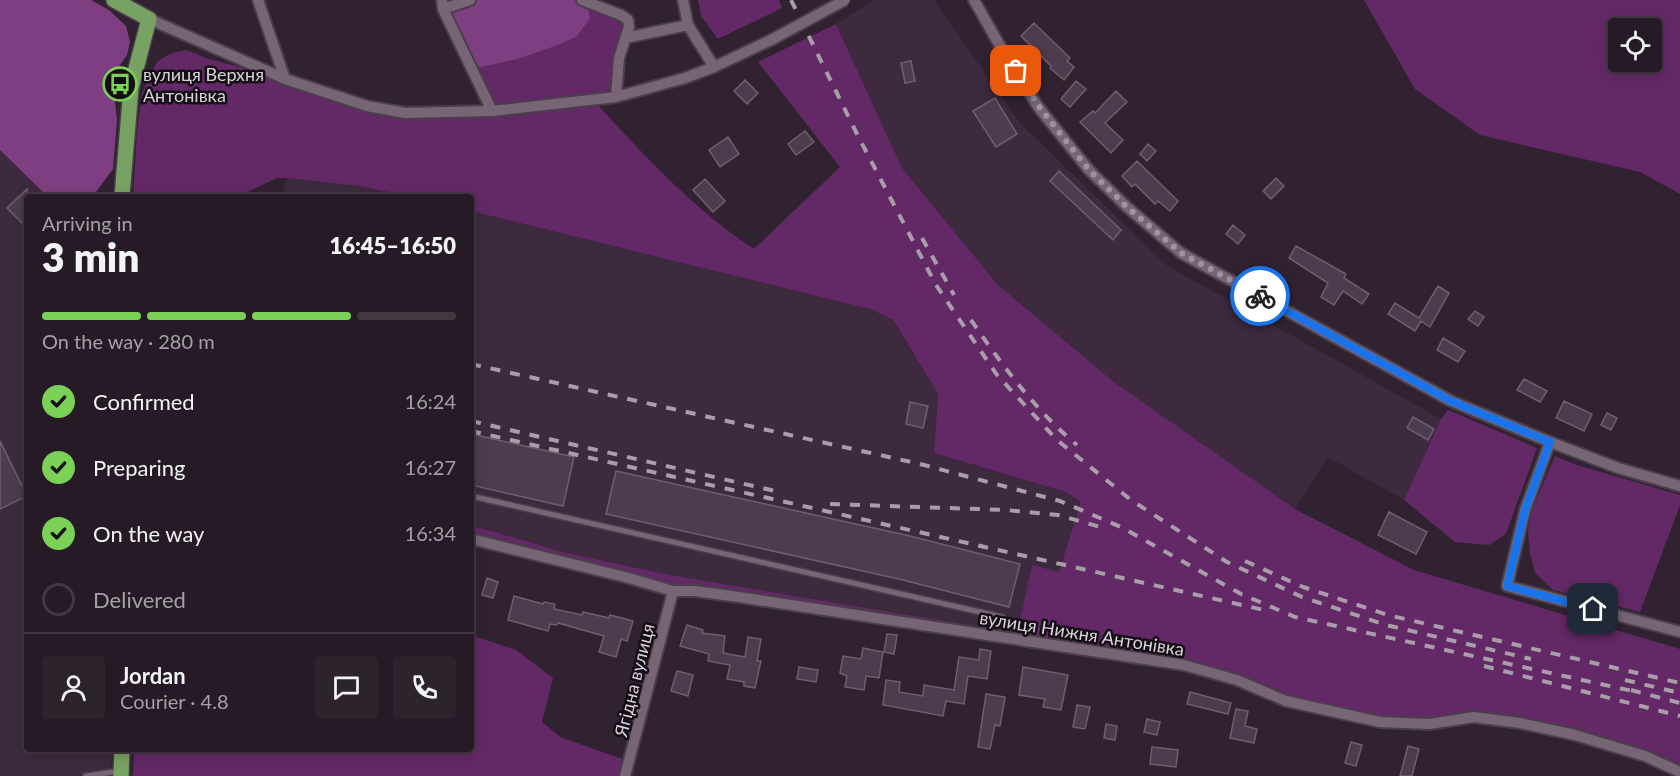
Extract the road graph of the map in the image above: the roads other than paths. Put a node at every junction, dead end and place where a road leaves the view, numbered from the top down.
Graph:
1 (114, 0) edge
2 (258, 0) edge
3 (470, 0) edge
4 (582, 0) edge
5 (683, 0) edge
6 (845, 0) edge
7 (974, 0) edge
8 (442, 4) edge
9 (149, 19) junction
10 (688, 25) junction
11 (625, 38) junction
12 (714, 67) junction
13 (285, 79) junction
14 (616, 97) junction
15 (492, 111) junction
16 (122, 194) edge
17 (1550, 442) junction
18 (1680, 486) edge
19 (474, 497) edge
20 (474, 540) edge
21 (674, 591) junction
22 (1002, 617) dead end
23 (1680, 632) edge
24 (122, 752) edge
25 (1680, 772) edge
26 (121, 773) edge
27 (86, 776) edge
28 (625, 776) edge

1 - 9 main road
2 - 13 street
3 - 8 street
4 - 11 street
5 - 10 street
6 - 12 street, bridge
7 - 17 street
8 - 15 street
9 - 13 street
9 - 16 main road
10 - 11 street
10 - 12 street
11 - 14 street
12 - 14 street
13 - 15 street
14 - 15 street
17 - 18 street
17 - 23 street
19 - 22 lane
20 - 21 street, вулиця Нижня Антонівка
21 - 25 street, вулиця Нижня Антонівка
21 - 28 street, Ягідна вулиця
24 - 26 main road
26 - 27 lane

